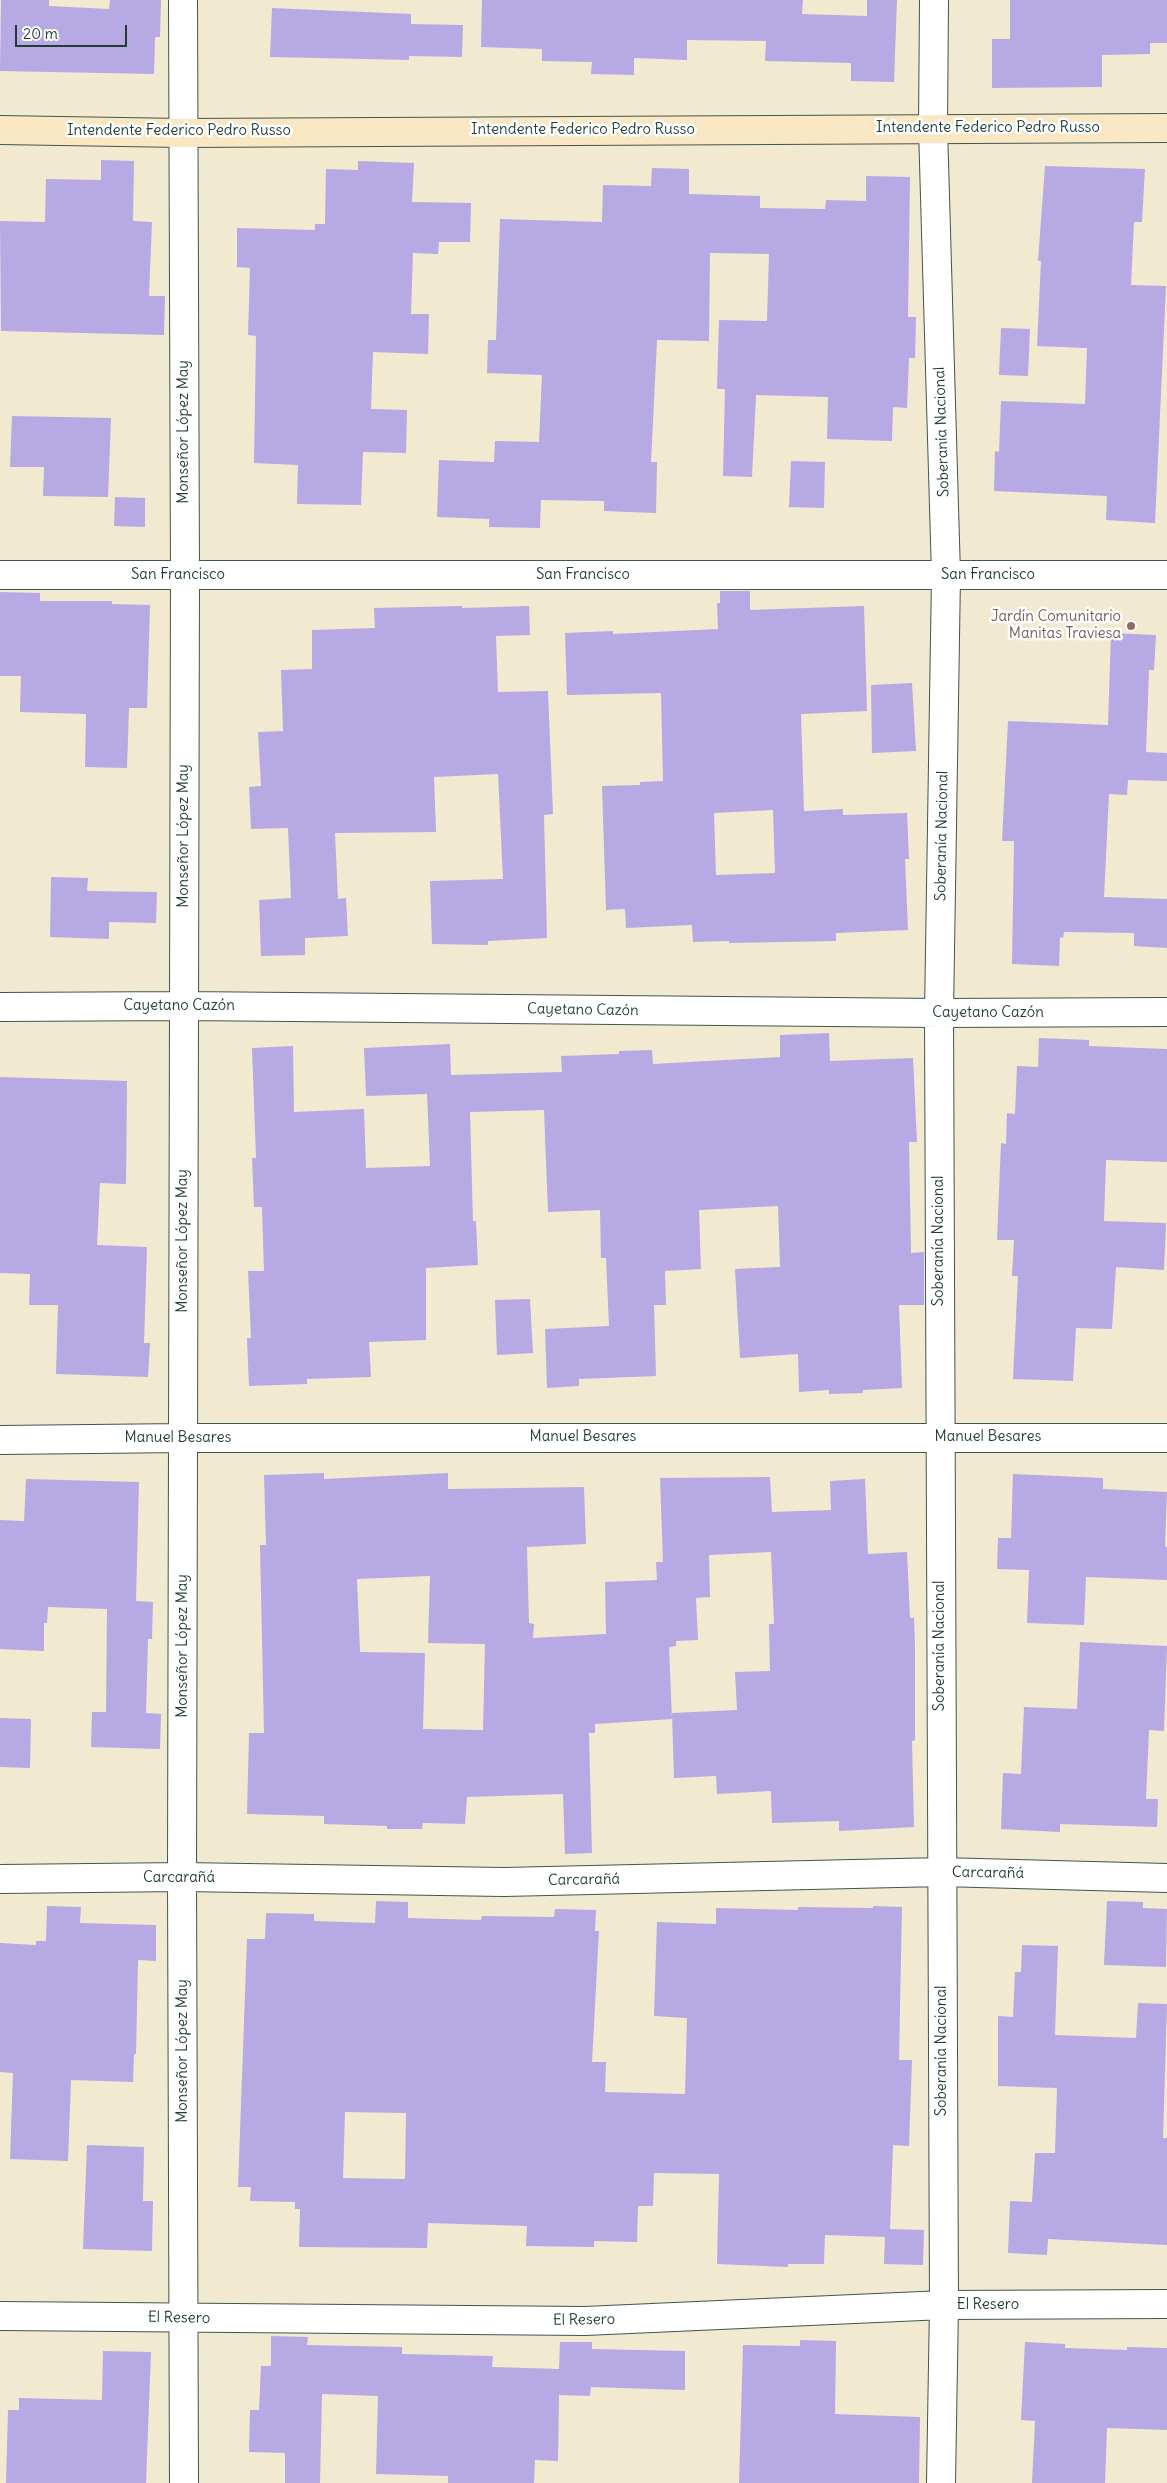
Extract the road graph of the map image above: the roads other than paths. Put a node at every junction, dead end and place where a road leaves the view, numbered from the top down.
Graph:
1 (183, 0) edge
2 (934, 0) edge
3 (933, 128) junction
4 (1167, 128) edge
5 (0, 130) edge
6 (182, 132) junction
7 (0, 575) edge
8 (185, 575) junction
9 (946, 575) junction
10 (1167, 575) edge
11 (184, 1006) junction
12 (0, 1007) edge
13 (1167, 1012) edge
14 (939, 1013) junction
15 (939, 1437) junction
16 (183, 1438) junction
17 (1167, 1438) edge
18 (0, 1440) edge
19 (941, 1872) junction
20 (182, 1877) junction
21 (1167, 1878) edge
22 (0, 1879) edge
23 (1167, 2304) edge
24 (944, 2305) junction
25 (0, 2316) edge
26 (184, 2318) junction
27 (184, 2483) edge
28 (941, 2483) edge

1 - 6 street, Monseñor López May
2 - 3 street, Soberanía Nacional
3 - 4 street, Intendente Federico Pedro Russo
3 - 6 street, Intendente Federico Pedro Russo
3 - 9 street, Soberanía Nacional
5 - 6 street, Intendente Federico Pedro Russo
6 - 8 street, Monseñor López May
7 - 8 street, San Francisco
8 - 9 street, San Francisco
8 - 11 street, Monseñor López May
9 - 10 street, San Francisco
9 - 14 street, Soberanía Nacional
11 - 12 street, Cayetano Cazón
11 - 14 street, Cayetano Cazón
11 - 16 street, Monseñor López May
13 - 14 street, Cayetano Cazón
14 - 15 street, Soberanía Nacional
15 - 16 street, Manuel Besares
15 - 17 street, Manuel Besares
15 - 19 street, Soberanía Nacional
16 - 18 street, Manuel Besares
16 - 20 street, Monseñor López May
19 - 20 street, Carcarañá
19 - 21 street, Carcarañá
19 - 24 street, Soberanía Nacional
20 - 22 street, Carcarañá
20 - 26 street, Monseñor López May
23 - 24 street, El Resero
24 - 26 street, El Resero
24 - 28 street, Soberanía Nacional
25 - 26 street, El Resero
26 - 27 street, Monseñor López May

